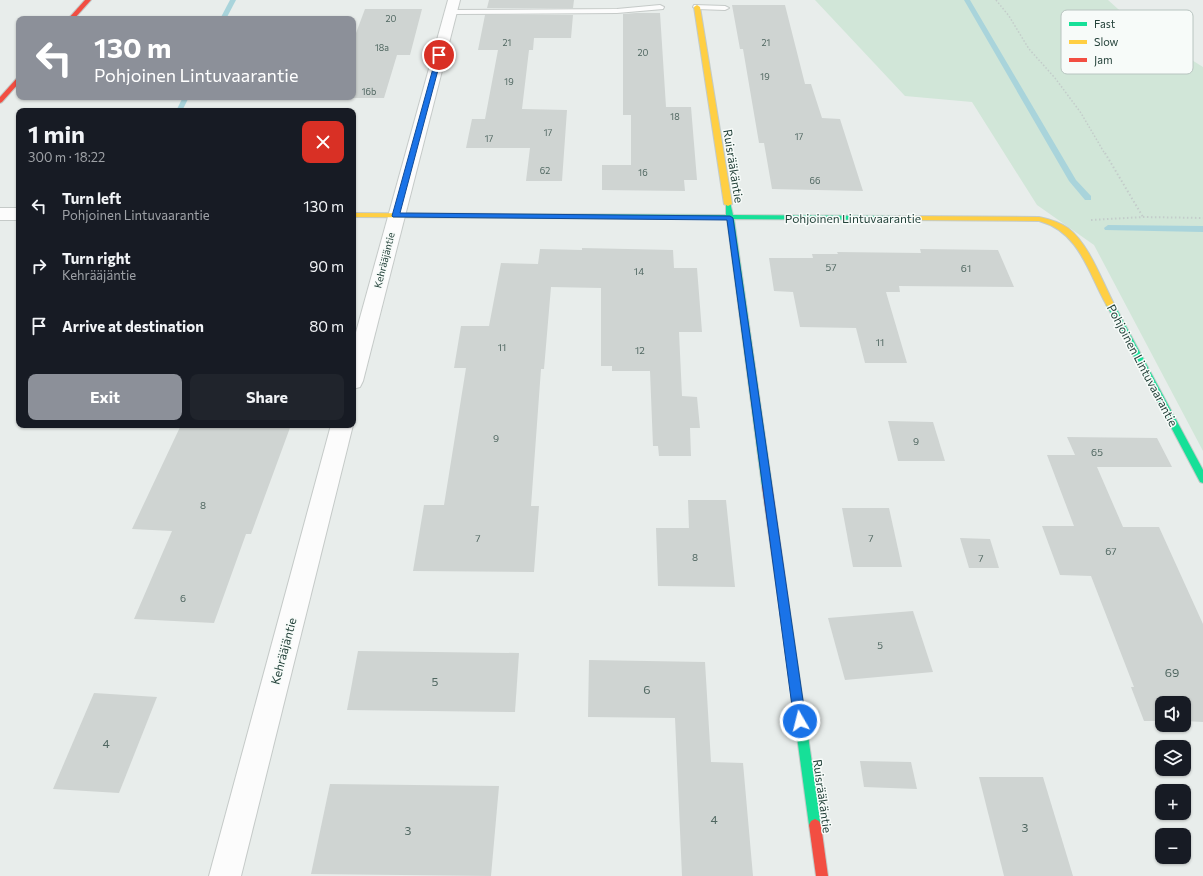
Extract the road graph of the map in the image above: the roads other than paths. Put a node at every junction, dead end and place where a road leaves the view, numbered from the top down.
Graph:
1 (88, 0) edge
2 (452, 6) edge
3 (660, 7) dead end
4 (697, 7) joint
5 (725, 8) dead end
6 (74, 16) edge
7 (16, 82) edge
8 (0, 101) edge
9 (0, 214) edge
10 (16, 214) edge
11 (356, 215) edge
12 (396, 216) junction
13 (730, 218) junction
14 (356, 369) edge
15 (341, 428) edge
16 (1203, 478) edge
17 (224, 876) edge
18 (822, 876) edge

1 - 6 street
2 - 3 lane
2 - 12 street, Kehrääjäntie
4 - 5 lane
4 - 13 street, Ruisrääkäntie
7 - 8 street
9 - 10 street
11 - 12 street, Pohjoinen Lintuvaarantie
12 - 13 street, Pohjoinen Lintuvaarantie
12 - 14 street, Kehrääjäntie
13 - 16 street, Pohjoinen Lintuvaarantie
13 - 18 street, Ruisrääkäntie
15 - 17 street, Kehrääjäntie

